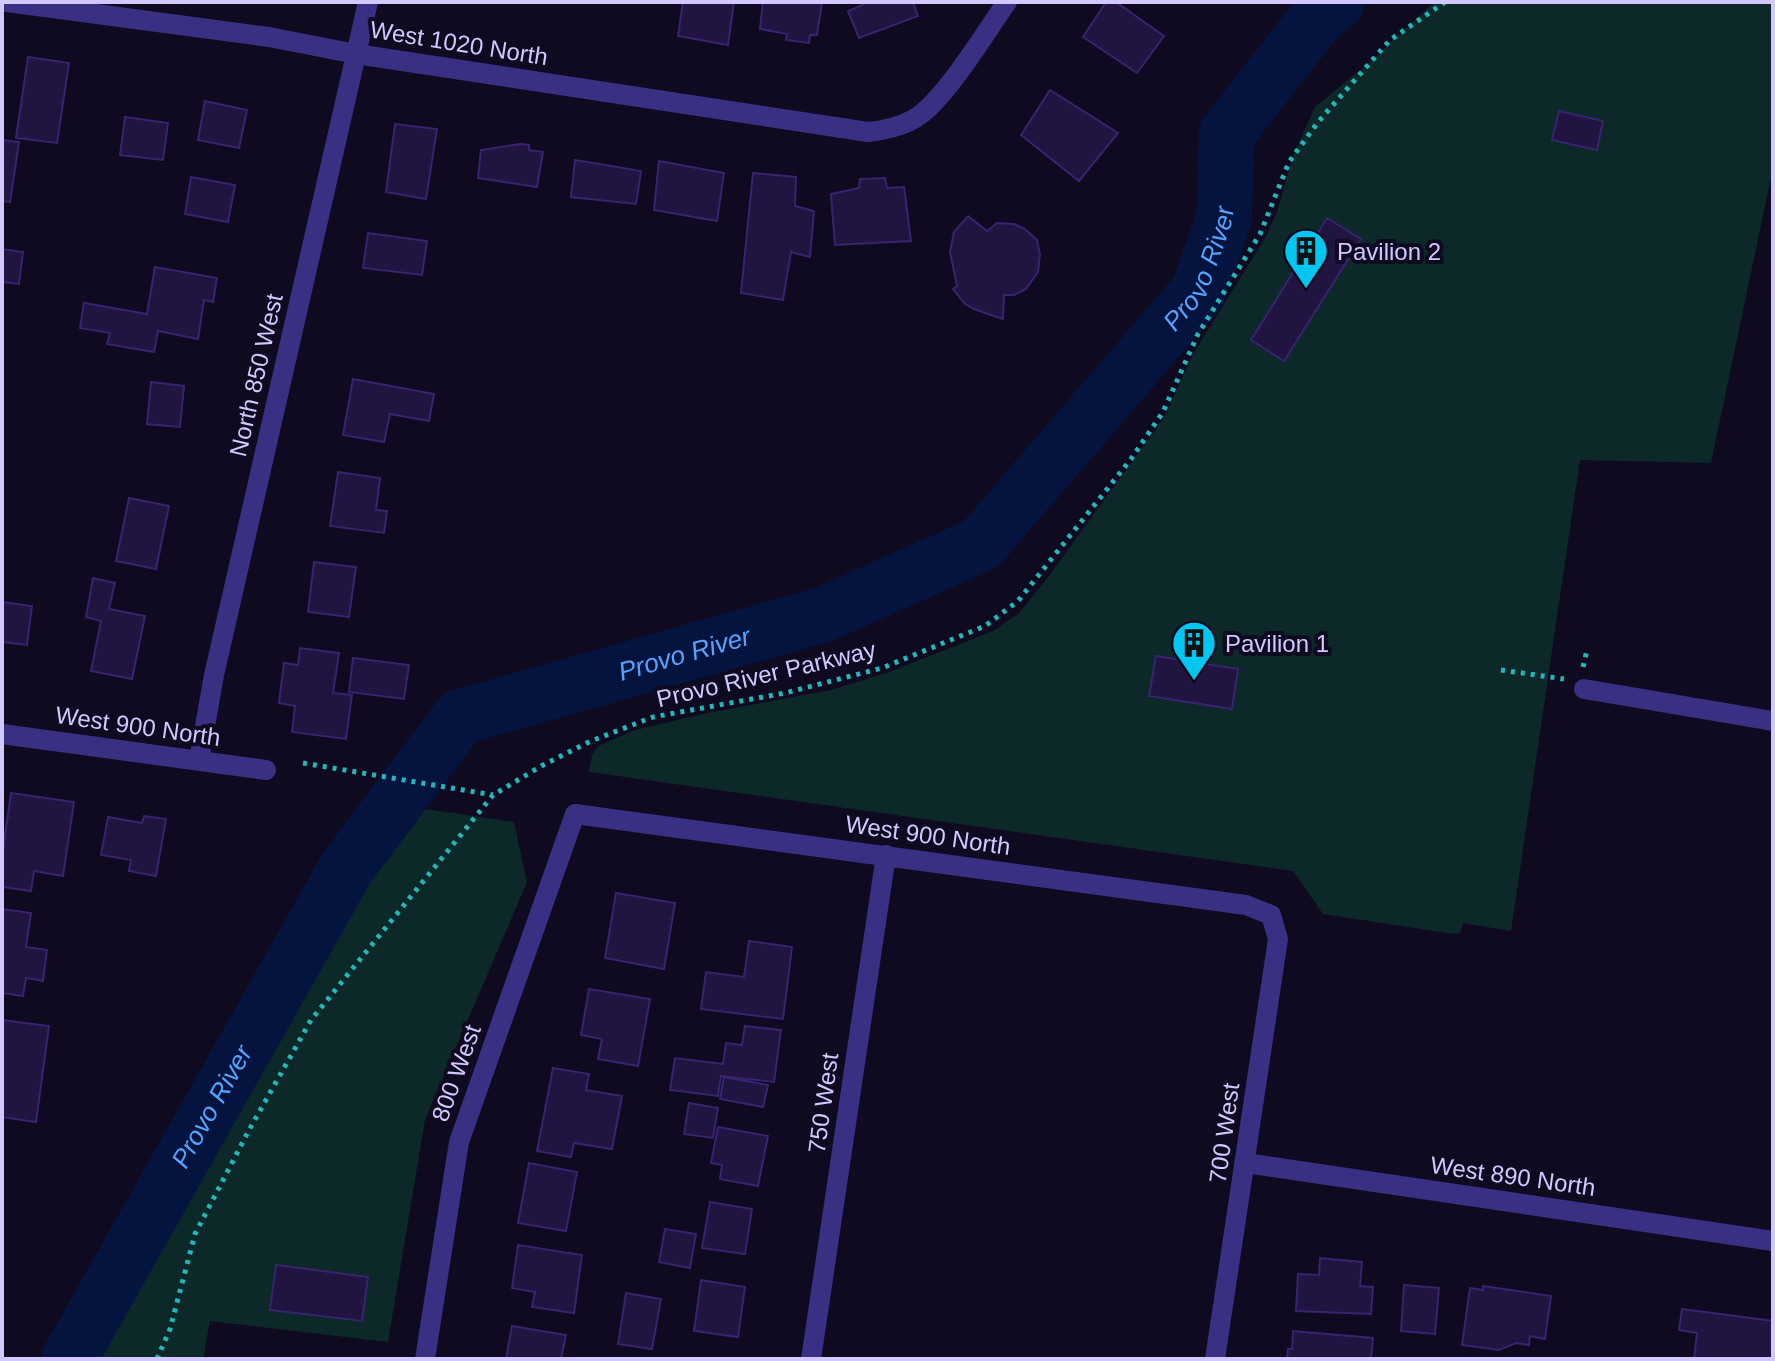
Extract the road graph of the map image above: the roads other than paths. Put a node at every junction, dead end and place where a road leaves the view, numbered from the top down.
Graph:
1 (7, 2) edge
2 (368, 2) edge
3 (1007, 2) edge
4 (356, 54) junction
5 (1584, 689) dead end
6 (1773, 721) edge
7 (2, 734) edge
8 (199, 760) junction
9 (266, 770) dead end
10 (575, 814) joint
11 (886, 855) junction
12 (1271, 915) joint
13 (1246, 1163) junction
14 (1773, 1241) edge
15 (425, 1359) edge
16 (811, 1359) edge
17 (1215, 1359) edge

1 - 4 street, West 1020 North
2 - 4 street, North 850 West
3 - 4 street, West 1020 North
4 - 8 street, North 850 West
5 - 6 street
7 - 8 street, West 900 North
8 - 9 street, West 900 North
10 - 11 street, West 900 North
10 - 15 street, 800 West
11 - 12 street, West 900 North
11 - 16 street, 750 West
12 - 13 street, 700 West
13 - 14 street, West 890 North
13 - 17 street, 700 West

